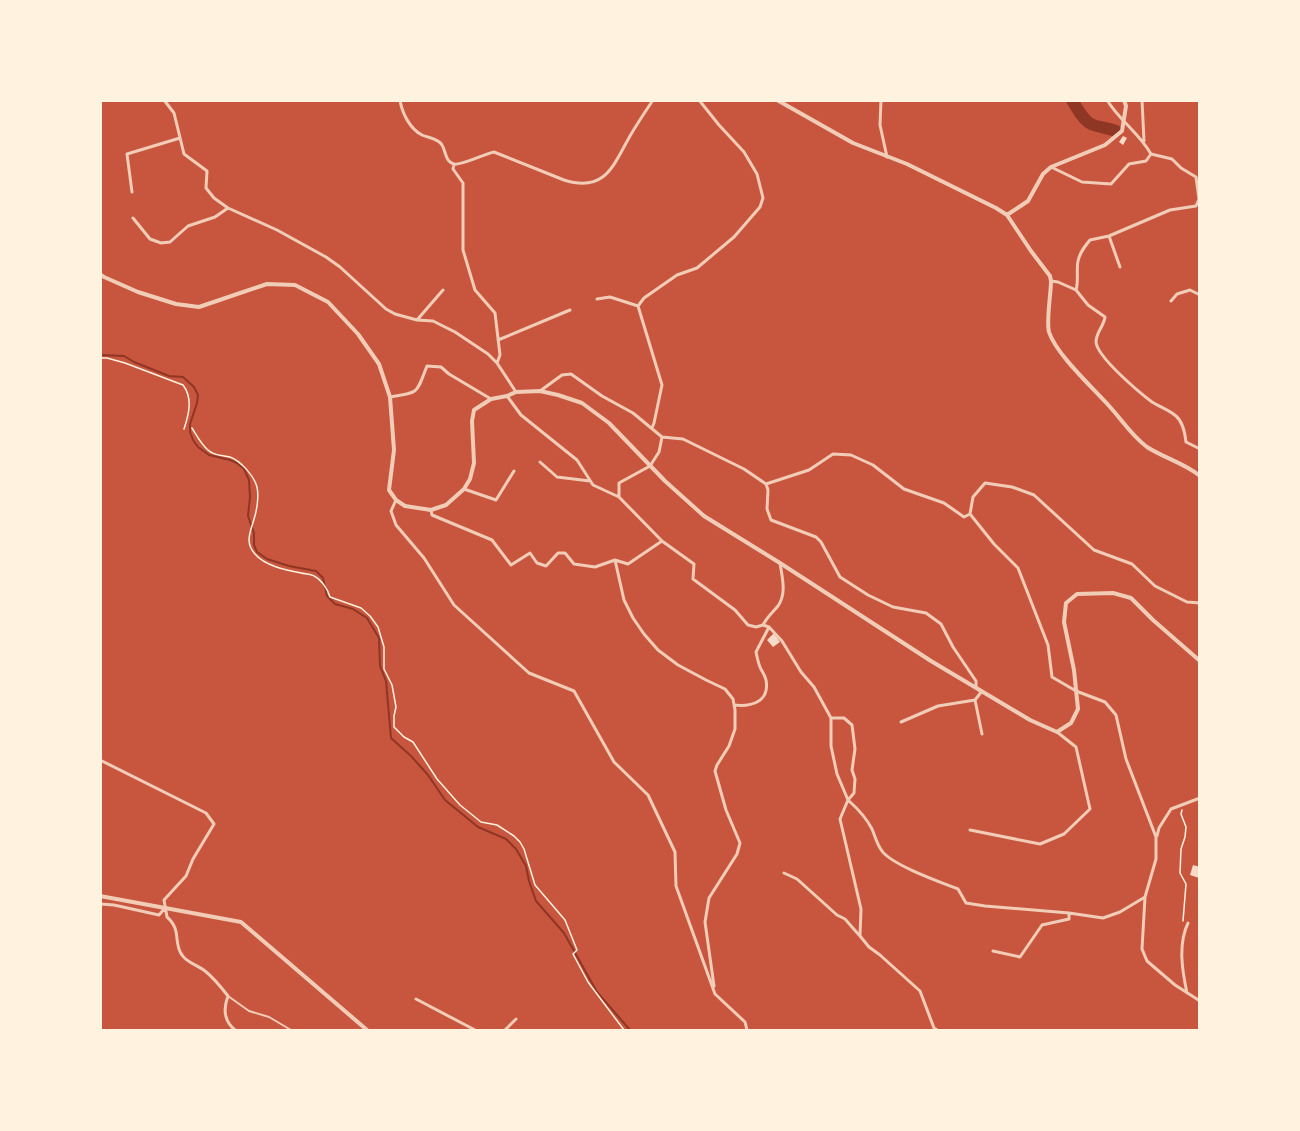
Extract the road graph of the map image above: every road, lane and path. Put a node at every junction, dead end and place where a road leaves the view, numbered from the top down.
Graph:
1 (164, 100) edge
2 (400, 100) edge
3 (653, 100) edge
4 (699, 100) edge
5 (777, 100) edge
6 (881, 100) edge
7 (1107, 100) edge
8 (1124, 100) edge
9 (1142, 100) edge
10 (1124, 121) junction
11 (180, 138) junction
12 (1145, 143) junction
13 (1151, 154) junction
14 (887, 157) junction
15 (454, 164) junction
16 (1051, 167) junction
17 (132, 192) dead end
18 (228, 208) junction
19 (1007, 215) junction
20 (133, 218) dead end
21 (1109, 236) junction
22 (1120, 267) dead end
23 (100, 274) edge
24 (1052, 281) junction
25 (443, 290) dead end
26 (1076, 290) junction
27 (1200, 295) edge
28 (597, 298) dead end
29 (1171, 301) dead end
30 (638, 306) junction
31 (570, 310) dead end
32 (417, 320) junction
33 (498, 340) junction
34 (100, 358) edge
35 (497, 363) junction
36 (540, 391) junction
37 (516, 392) junction
38 (507, 396) junction
39 (390, 397) junction
40 (491, 399) junction
41 (192, 428) dead end
42 (652, 428) junction
43 (184, 429) dead end
44 (662, 436) junction
45 (1200, 449) edge
46 (540, 462) dead end
47 (650, 466) junction
48 (514, 471) dead end
49 (1200, 476) edge
50 (590, 480) junction
51 (766, 484) junction
52 (464, 489) junction
53 (619, 497) junction
54 (396, 500) junction
55 (431, 510) junction
56 (970, 514) junction
57 (662, 541) junction
58 (615, 560) junction
59 (780, 563) junction
60 (1200, 603) edge
61 (763, 624) junction
62 (769, 627) junction
63 (1200, 661) edge
64 (976, 688) junction
65 (982, 691) junction
66 (1076, 691) junction
67 (975, 700) junction
68 (734, 705) junction
69 (831, 717) junction
70 (901, 722) dead end
71 (1057, 732) junction
72 (982, 734) dead end
73 (100, 760) edge
74 (1200, 798) edge
75 (848, 800) junction
76 (1185, 802) junction
77 (970, 830) dead end
78 (1156, 837) junction
79 (784, 873) dead end
80 (100, 896) edge
81 (1145, 897) junction
82 (100, 904) edge
83 (165, 908) junction
84 (1069, 913) junction
85 (1185, 922) joint
86 (860, 936) junction
87 (993, 951) dead end
88 (1187, 993) junction
89 (715, 994) junction
90 (228, 996) junction
91 (416, 999) dead end
92 (1200, 1001) edge
93 (516, 1019) dead end
94 (235, 1030) edge
95 (291, 1030) edge
96 (367, 1030) edge
97 (475, 1030) edge
98 (505, 1030) edge
99 (624, 1030) edge
100 (747, 1030) edge
101 (937, 1030) edge

1 - 11 street
2 - 15 street
3 - 15 street
4 - 30 street
5 - 14 street
6 - 14 street
7 - 10 street
8 - 10 street
9 - 12 street
10 - 12 street
10 - 16 street
11 - 17 street
11 - 18 street
12 - 13 street
13 - 16 street
13 - 21 street
14 - 19 street
15 - 33 street
16 - 19 street
18 - 20 street
18 - 32 street
19 - 24 street
21 - 22 street
21 - 26 street
23 - 39 street
24 - 26 street
24 - 49 street
25 - 32 street
26 - 45 street
27 - 29 street
28 - 30 street
30 - 42 street
31 - 33 street
32 - 35 street
33 - 35 street
34 - 43 path
35 - 37 street
36 - 37 street
36 - 42 street
36 - 47 street
37 - 38 street
38 - 40 street
38 - 50 street
39 - 40 street
39 - 54 street
40 - 52 street
41 - 99 path
42 - 44 street
44 - 47 street
44 - 51 street
46 - 50 street
47 - 53 street
47 - 59 street
48 - 52 street
50 - 53 street
51 - 56 street
51 - 64 street
52 - 55 street
53 - 57 street
54 - 55 street
54 - 89 street
55 - 58 street
56 - 60 street
56 - 66 street
57 - 58 street
57 - 61 street
58 - 68 street
59 - 61 street
59 - 64 street
61 - 62 street
62 - 68 street
62 - 69 street
63 - 66 street
64 - 65 street
65 - 67 street
65 - 71 street
66 - 71 street
66 - 78 street
67 - 70 street
67 - 72 street
68 - 89 street
69 - 75 street
69 - 75 street
71 - 77 street
73 - 83 street
74 - 76 street
75 - 84 street
75 - 86 street
76 - 78 street
76 - 85 path
78 - 81 street
79 - 86 street
80 - 83 street
81 - 84 street
81 - 88 street
82 - 83 street
83 - 90 street
83 - 96 street
84 - 87 street
85 - 88 street
86 - 101 street
88 - 92 street
89 - 100 street
90 - 94 street
90 - 95 street
91 - 97 street
93 - 98 street

